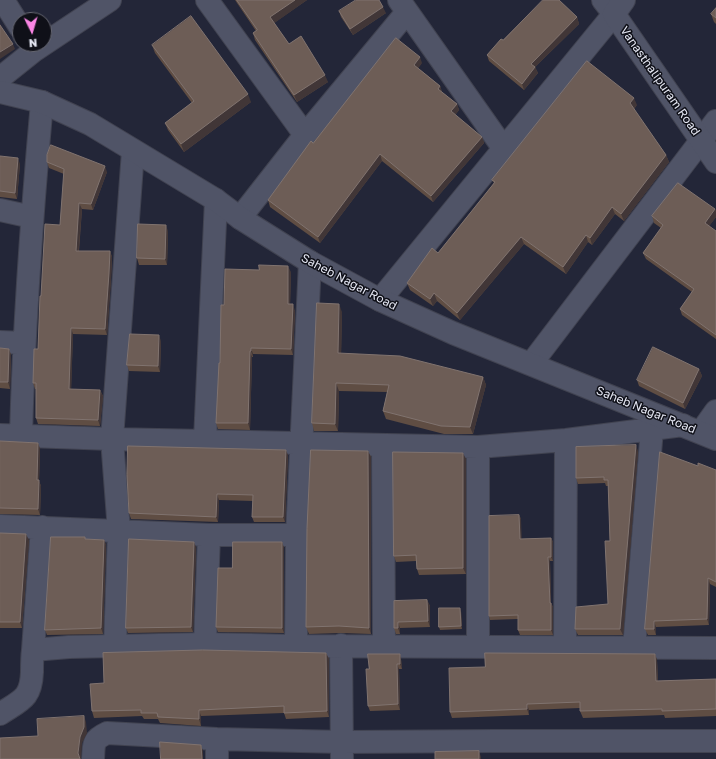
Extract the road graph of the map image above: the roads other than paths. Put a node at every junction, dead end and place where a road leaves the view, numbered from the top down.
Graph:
1 (3, 0) edge
2 (110, 0) edge
3 (207, 0) edge
4 (614, 5) edge
5 (403, 6) edge
6 (12, 14) edge
7 (52, 35) edge
8 (28, 52) edge
9 (0, 78) edge
10 (0, 92) edge
11 (42, 102) junction
12 (716, 120) edge
13 (305, 135) junction
14 (701, 140) junction
15 (504, 149) junction
16 (133, 151) junction
17 (716, 162) edge
18 (216, 200) junction
19 (0, 210) edge
20 (32, 217) junction
21 (240, 218) junction
22 (310, 262) junction
23 (380, 300) junction
24 (0, 342) edge
25 (24, 343) junction
26 (531, 364) junction
27 (716, 410) edge
28 (652, 429) junction
29 (700, 432) edge
30 (11, 435) edge
31 (112, 439) junction
32 (205, 440) junction
33 (566, 440) junction
34 (301, 443) junction
35 (383, 445) junction
36 (478, 448) junction
37 (0, 526) edge
38 (42, 527) junction
39 (119, 531) junction
40 (208, 535) junction
41 (297, 535) junction
42 (205, 644) junction
43 (341, 645) junction
44 (115, 646) junction
45 (296, 646) junction
46 (384, 646) junction
47 (478, 647) junction
48 (565, 648) junction
49 (634, 648) junction
50 (716, 648) edge
51 (33, 650) junction
52 (0, 714) edge
53 (716, 741) edge
54 (217, 749) edge
55 (342, 750) edge
56 (495, 750) edge
57 (645, 750) edge
58 (93, 759) edge

1 - 6 street
2 - 7 street
3 - 13 street
4 - 14 street, Vanasthalipuram Road
4 - 15 street
5 - 13 street
5 - 15 street
8 - 9 street
10 - 11 street, Saheb Nagar Road
11 - 16 street, Saheb Nagar Road
11 - 20 street
12 - 14 street
13 - 21 street
14 - 17 street, Vanasthalipuram Road
14 - 26 street
15 - 23 street
16 - 18 street, Saheb Nagar Road
16 - 31 street
18 - 21 street, Saheb Nagar Road
18 - 32 street
19 - 20 street
20 - 25 street
21 - 22 street, Saheb Nagar Road
22 - 23 street, Saheb Nagar Road
22 - 34 street
23 - 26 street, Saheb Nagar Road
24 - 25 street
25 - 30 street
26 - 29 street, Saheb Nagar Road
27 - 29 street
28 - 29 street
28 - 33 street
28 - 49 street
30 - 31 street
31 - 32 street
31 - 39 street
32 - 34 street
33 - 36 street
33 - 48 street
34 - 35 street
34 - 41 street
35 - 36 street
35 - 46 street
36 - 47 street
37 - 38 street
38 - 39 street
38 - 51 street
39 - 40 street
39 - 44 street
40 - 41 street
40 - 42 street
41 - 45 street
42 - 44 street
42 - 45 street
43 - 45 street
43 - 46 street
43 - 55 street
44 - 51 street
46 - 47 street
47 - 48 street
48 - 49 street
49 - 50 street
51 - 52 street
53 - 57 street
54 - 55 street
54 - 58 street
55 - 56 street
56 - 57 street

